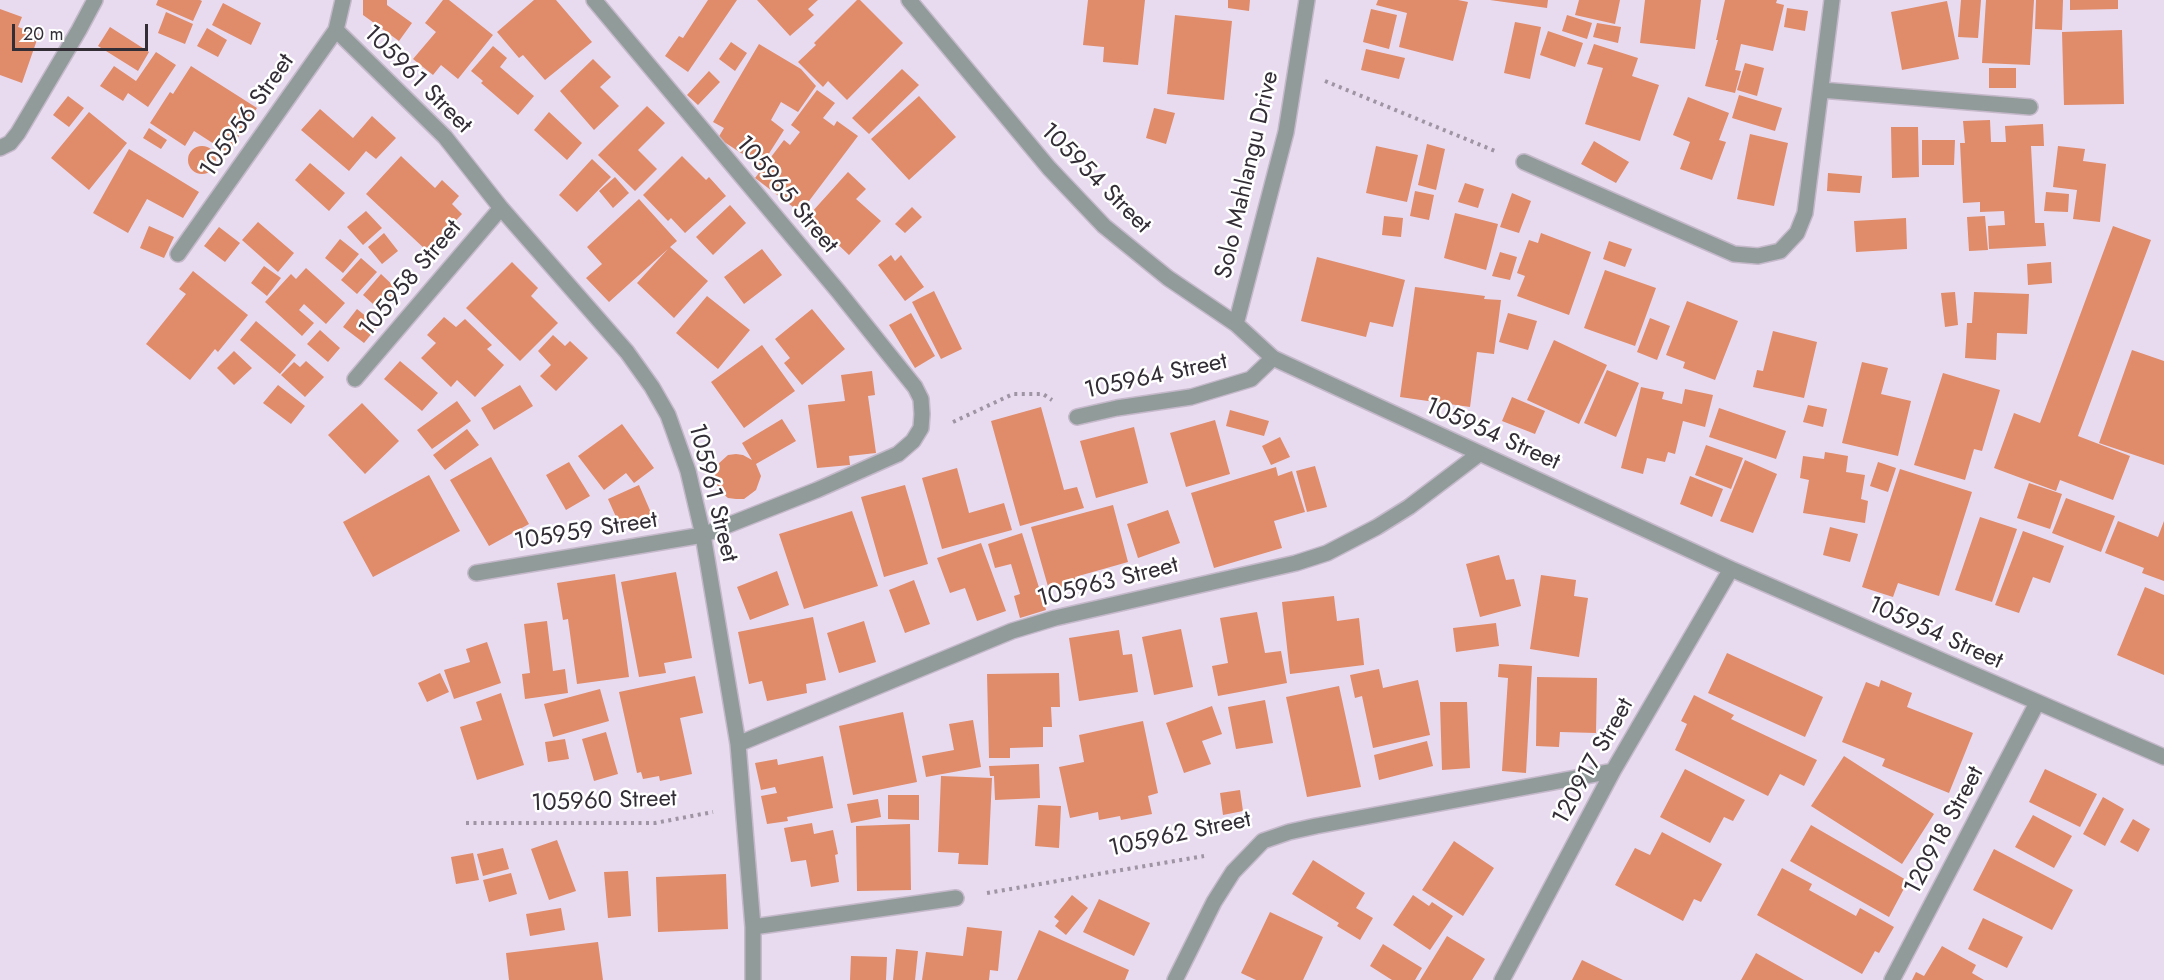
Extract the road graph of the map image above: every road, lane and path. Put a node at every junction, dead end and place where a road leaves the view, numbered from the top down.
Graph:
1 (95, 0) edge
2 (343, 0) edge
3 (594, 0) edge
4 (909, 0) edge
5 (1307, 0) edge
6 (1832, 0) edge
7 (336, 30) junction
8 (1296, 69) junction
9 (1821, 90) junction
10 (2030, 107) dead end
11 (0, 148) edge
12 (1524, 162) joint
13 (501, 208) junction
14 (178, 254) dead end
15 (1236, 324) junction
16 (1273, 358) junction
17 (355, 379) dead end
18 (1077, 417) joint
19 (917, 435) junction
20 (1479, 454) junction
21 (703, 535) junction
22 (1731, 569) junction
23 (476, 573) dead end
24 (2037, 703) junction
25 (738, 744) junction
26 (2164, 757) edge
27 (1612, 771) junction
28 (743, 806) junction
29 (466, 823) dead end
30 (1207, 856) dead end
31 (956, 898) joint
32 (753, 927) junction
33 (753, 980) edge
34 (1175, 980) edge
35 (1502, 980) edge
36 (1892, 980) edge

1 - 11 street
2 - 7 street, 105956 Street
3 - 19 street, 105965 Street
4 - 15 street, 105954 Street
5 - 8 street, Solo Mahlangu Drive
6 - 9 street
7 - 13 street, 105961 Street
7 - 14 street, 105956 Street
8 - 12 path
8 - 15 street, Solo Mahlangu Drive
9 - 10 street
9 - 12 street
13 - 17 street, 105958 Street
13 - 21 street, 105961 Street
15 - 16 street, 105954 Street
16 - 18 street, 105964 Street
16 - 20 street, 105954 Street
18 - 19 path, 105964 Street
19 - 21 street
20 - 22 street, 105954 Street
20 - 25 street, 105963 Street
21 - 23 street, 105959 Street
21 - 25 street, 105961 Street
22 - 24 street, 105954 Street
22 - 27 street, 120917 Street
24 - 26 street, 105954 Street
24 - 36 street, 120918 Street
25 - 28 street, 105961 Street
27 - 34 street, 105962 Street
27 - 35 street, 120917 Street
28 - 29 path, 105960 Street
28 - 32 street, 105961 Street
30 - 31 path, 105962 Street
31 - 32 street
32 - 33 street, 105961 Street

